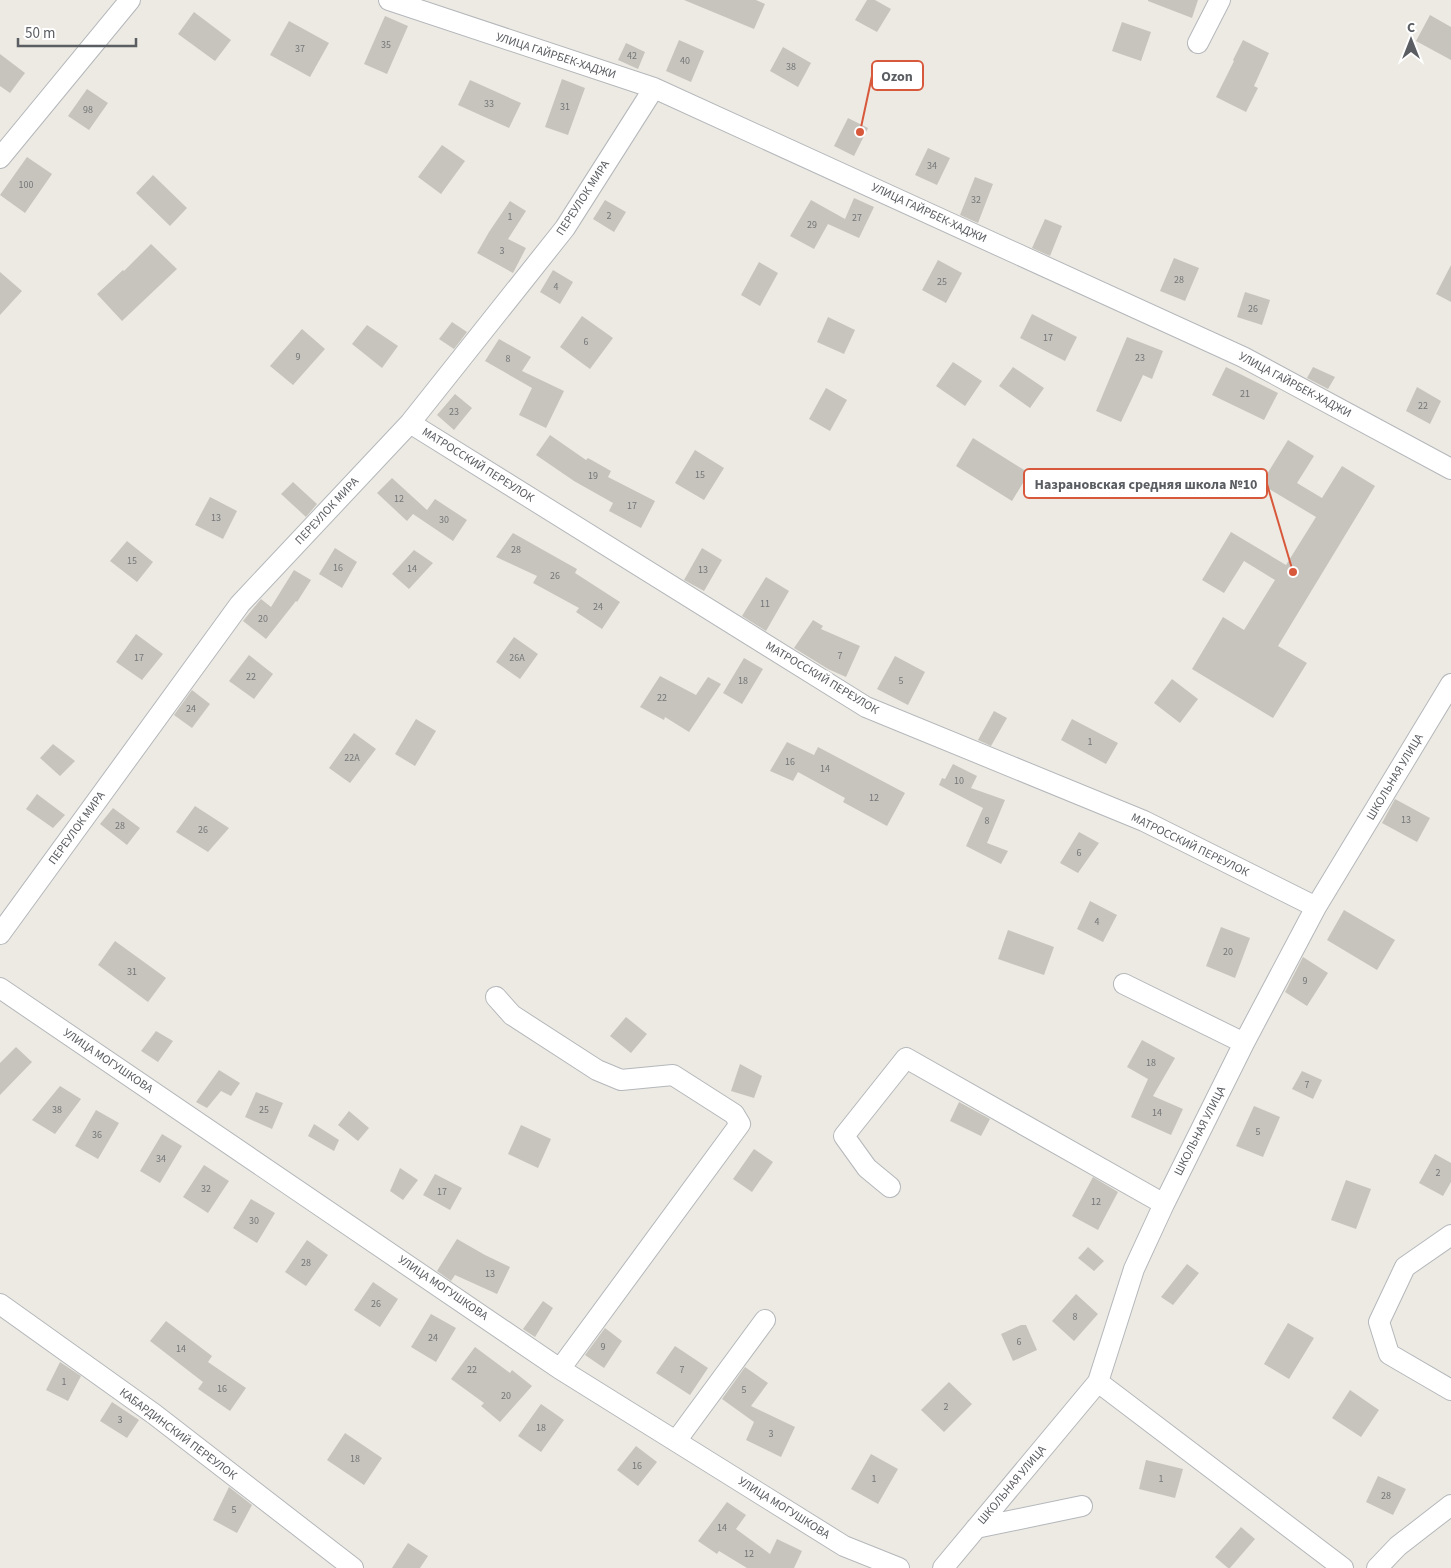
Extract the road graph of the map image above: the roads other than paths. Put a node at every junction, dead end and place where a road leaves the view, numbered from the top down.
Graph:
1 (130, 0) edge
2 (389, 0) edge
3 (1220, 0) edge
4 (1198, 43) dead end
5 (654, 88) junction
6 (0, 158) edge
7 (410, 423) junction
8 (1451, 469) edge
9 (1451, 684) edge
10 (1316, 907) junction
11 (0, 934) edge
12 (1124, 984) dead end
13 (0, 988) edge
14 (496, 997) dead end
15 (1244, 1043) junction
16 (890, 1187) dead end
17 (1164, 1204) junction
18 (1451, 1235) edge
19 (0, 1304) edge
20 (765, 1320) dead end
21 (560, 1369) junction
22 (1098, 1382) junction
23 (1451, 1390) edge
24 (676, 1441) junction
25 (1451, 1505) edge
26 (1082, 1506) dead end
27 (976, 1528) junction
28 (353, 1568) edge
29 (899, 1568) edge
30 (943, 1568) edge
31 (1343, 1568) edge
32 (1377, 1568) edge

1 - 6 street
2 - 5 street, УЛИЦА ГАЙРБЕК-ХАДЖИ
3 - 4 street
5 - 7 street, ПЕРЕУЛОК МИРА
5 - 8 street, УЛИЦА ГАЙРБЕК-ХАДЖИ
7 - 10 street, МАТРОССКИЙ ПЕРЕУЛОК
7 - 11 street, ПЕРЕУЛОК МИРА
9 - 10 street, ШКОЛЬНАЯ УЛИЦА
10 - 15 street, ШКОЛЬНАЯ УЛИЦА
12 - 15 street
13 - 21 street, УЛИЦА МОГУШКОВА
14 - 21 street
15 - 17 street, ШКОЛЬНАЯ УЛИЦА
16 - 17 street
17 - 22 street, ШКОЛЬНАЯ УЛИЦА
18 - 23 street
19 - 28 street, КАБАРДИНСКИЙ ПЕРЕУЛОК
20 - 24 street
21 - 24 street, УЛИЦА МОГУШКОВА
22 - 27 street, ШКОЛЬНАЯ УЛИЦА
22 - 31 street
24 - 29 street, УЛИЦА МОГУШКОВА
25 - 32 street
26 - 27 street
27 - 30 street, ШКОЛЬНАЯ УЛИЦА

